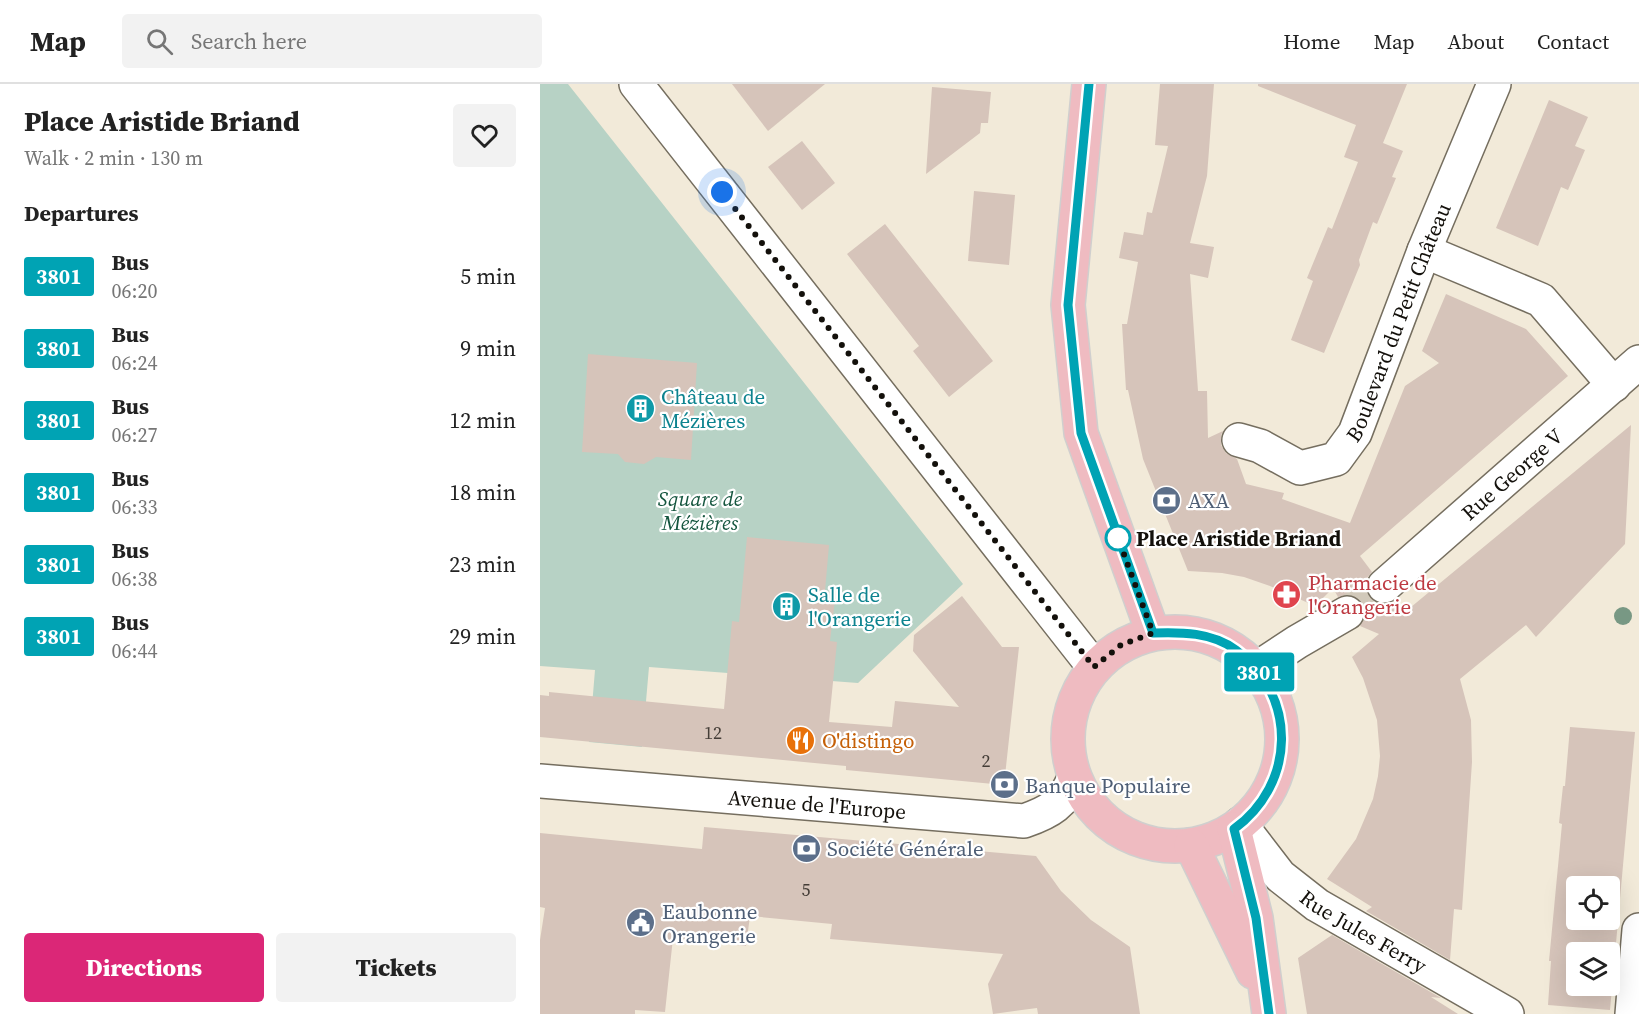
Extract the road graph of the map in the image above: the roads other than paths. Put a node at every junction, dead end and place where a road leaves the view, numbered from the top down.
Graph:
1 (636, 84) edge
2 (1089, 84) edge
3 (1494, 84) edge
4 (1424, 251) junction
5 (1639, 362) edge
6 (1614, 385) junction
7 (1239, 440) dead end
8 (1384, 586) tunnel mouth
9 (1347, 614) tunnel mouth
10 (1153, 633) junction
11 (1094, 667) junction
12 (1256, 669) junction
13 (1074, 778) junction
14 (540, 781) edge
15 (1237, 826) junction
16 (1191, 845) junction
17 (1639, 930) edge
18 (1268, 1007) edge
19 (1506, 1014) edge
20 (1632, 1014) edge

1 - 11 street
2 - 10 main road
3 - 4 street, Boulevard du Petit Château
4 - 6 street
4 - 7 street, Boulevard du Petit Château
5 - 6 street, Rue George V
6 - 8 street, Rue George V
9 - 12 street
10 - 11 main road
10 - 12 main road
11 - 13 main road
12 - 15 main road
13 - 14 street, Avenue de l'Europe
13 - 16 main road
15 - 16 main road
15 - 18 main road
15 - 19 street, Rue Jules Ferry
16 - 18 main road
17 - 20 street

